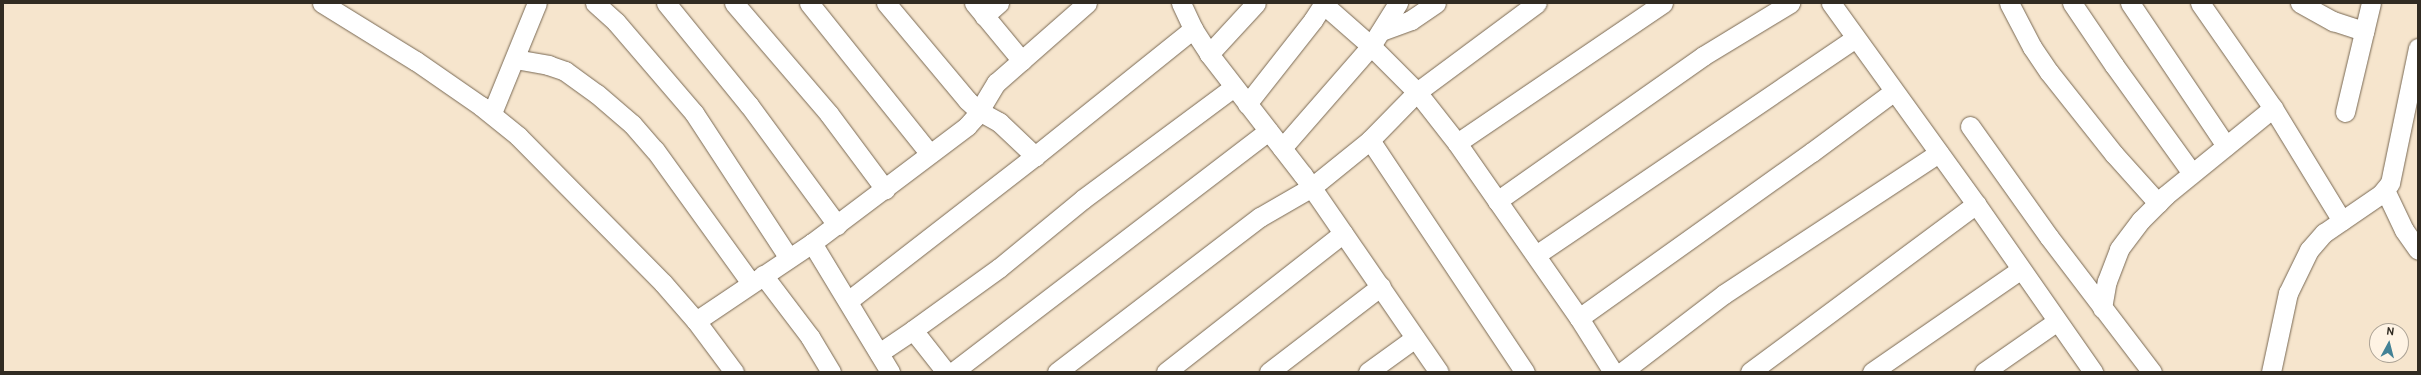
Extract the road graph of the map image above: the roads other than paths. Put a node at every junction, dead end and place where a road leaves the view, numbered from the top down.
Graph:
1 (322, 3) edge
2 (537, 3) edge
3 (595, 3) edge
4 (666, 3) edge
5 (734, 3) edge
6 (809, 3) edge
7 (886, 3) edge
8 (999, 3) edge
9 (1087, 3) edge
10 (1256, 3) edge
11 (1323, 3) edge
12 (1398, 3) edge
13 (1436, 3) edge
14 (1537, 3) edge
15 (1663, 3) edge
16 (1790, 3) edge
17 (1831, 3) edge
18 (2009, 3) edge
19 (2072, 3) edge
20 (2130, 3) edge
21 (2200, 3) edge
22 (2371, 3) edge
23 (2312, 6) edge
24 (979, 9) edge
25 (1189, 12) edge
26 (2364, 31) junction
27 (1855, 38) junction
28 (1376, 39) junction
29 (2418, 48) edge
30 (1209, 54) junction
31 (515, 59) junction
32 (1022, 60) junction
33 (1234, 87) junction
34 (1417, 92) junction
35 (1893, 92) junction
36 (1247, 104) junction
37 (2273, 108) junction
38 (980, 111) junction
39 (2345, 112) dead end
40 (492, 113) junction
41 (1970, 126) dead end
42 (1268, 131) junction
43 (1370, 140) junction
44 (1457, 143) junction
45 (2226, 146) junction
46 (1282, 148) junction
47 (1939, 153) junction
48 (930, 154) junction
49 (1035, 156) junction
50 (2192, 173) junction
51 (1312, 187) junction
52 (885, 189) junction
53 (2385, 190) junction
54 (1497, 201) junction
55 (2158, 203) junction
56 (1976, 204) junction
57 (2342, 221) junction
58 (837, 225) junction
59 (1343, 233) junction
60 (812, 243) junction
61 (2418, 250) edge
62 (1536, 256) junction
63 (789, 258) junction
64 (2020, 270) junction
65 (757, 279) junction
66 (1381, 286) junction
67 (848, 301) junction
68 (2102, 308) junction
69 (1579, 318) junction
70 (696, 321) junction
71 (2056, 322) junction
72 (913, 330) junction
73 (1415, 338) junction
74 (879, 353) junction
75 (734, 372) edge
76 (831, 372) edge
77 (890, 372) edge
78 (946, 372) edge
79 (953, 372) edge
80 (1057, 372) edge
81 (1166, 372) edge
82 (1269, 372) edge
83 (1368, 372) edge
84 (1439, 372) edge
85 (1525, 372) edge
86 (1613, 372) edge
87 (1622, 372) edge
88 (1750, 372) edge
89 (1872, 372) edge
90 (1984, 372) edge
91 (2093, 372) edge
92 (2152, 372) edge
93 (2271, 372) edge

1 - 40 street
2 - 31 street
3 - 63 street
4 - 58 street
5 - 52 street
6 - 48 street
7 - 38 street
8 - 24 street
9 - 32 street
10 - 30 street
11 - 28 street
11 - 36 street
12 - 28 street
13 - 28 street
14 - 34 street
15 - 44 street
16 - 54 street
17 - 27 street
18 - 55 street
19 - 50 street
20 - 45 street
21 - 37 street
22 - 26 street
23 - 26 street
24 - 32 street
25 - 30 street
25 - 49 street
26 - 39 street
27 - 35 street
27 - 62 street
28 - 34 street
28 - 46 street
29 - 53 street
30 - 33 street
31 - 40 street
31 - 65 street
32 - 38 street
33 - 36 street
33 - 72 street
34 - 43 street
34 - 44 street
35 - 47 street
35 - 69 street
36 - 42 street
37 - 45 street
37 - 57 street
38 - 48 street
38 - 49 street
40 - 70 street
41 - 68 street
42 - 46 street
42 - 79 street
43 - 51 street
43 - 85 street
44 - 54 street
45 - 50 street
46 - 51 street
47 - 56 street
47 - 87 street
48 - 52 street
49 - 67 street
50 - 55 street
51 - 59 street
51 - 80 street
52 - 58 street
53 - 57 street
53 - 61 street
54 - 62 street
55 - 68 street
56 - 64 street
56 - 88 street
57 - 93 street
58 - 60 street
59 - 66 street
59 - 81 street
60 - 63 street
60 - 67 street
62 - 69 street
63 - 65 street
64 - 71 street
64 - 89 street
65 - 70 street
65 - 76 street
66 - 73 street
66 - 82 street
67 - 74 street
68 - 92 street
69 - 86 street
70 - 75 street
71 - 90 street
71 - 91 street
72 - 74 street
72 - 78 street
73 - 83 street
73 - 84 street
74 - 77 street

